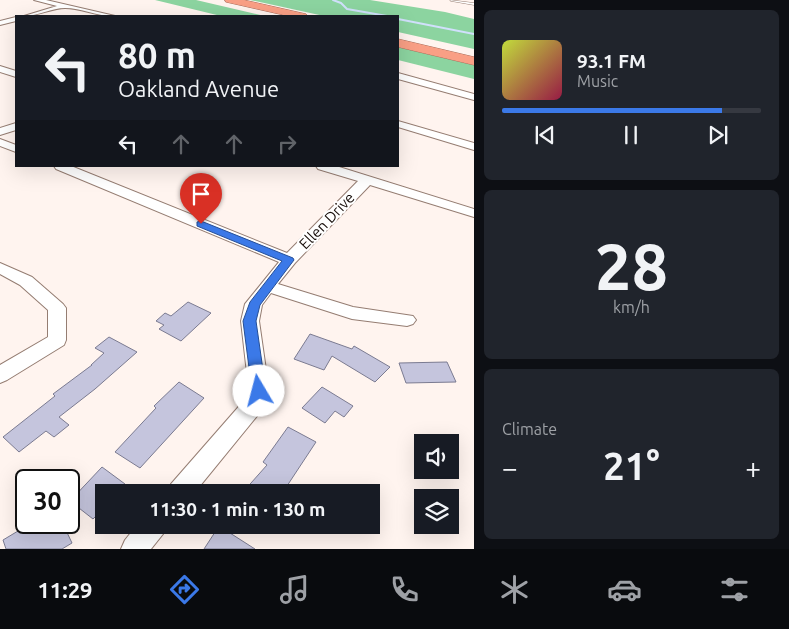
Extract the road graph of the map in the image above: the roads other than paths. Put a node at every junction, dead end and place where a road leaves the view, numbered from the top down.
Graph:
1 (37, 0) edge
2 (451, 0) edge
3 (226, 1) edge
4 (80, 2) dead end
5 (474, 4) edge
6 (64, 6) junction
7 (31, 15) edge
8 (107, 15) edge
9 (278, 15) edge
10 (297, 15) edge
11 (15, 19) edge
12 (0, 24) edge
13 (15, 28) edge
14 (399, 38) edge
15 (399, 43) edge
16 (474, 55) edge
17 (474, 61) edge
18 (0, 69) edge
19 (15, 74) edge
20 (399, 76) edge
21 (474, 97) edge
22 (399, 124) edge
23 (15, 126) edge
24 (0, 132) edge
25 (0, 142) edge
26 (474, 147) edge
27 (15, 148) edge
28 (62, 167) edge
29 (325, 167) edge
30 (367, 180) junction
31 (474, 213) edge
32 (289, 260) junction
33 (0, 268) edge
34 (269, 287) junction
35 (407, 320) dead end
36 (0, 375) edge
37 (187, 484) edge
38 (146, 534) edge
39 (134, 549) edge

1 - 6 street
2 - 5 lane
3 - 9 highway
3 - 10 highway
4 - 6 street
6 - 7 street
6 - 8 street
11 - 12 street
12 - 13 street
14 - 16 highway
15 - 17 highway
18 - 19 street
20 - 21 street
22 - 26 street
23 - 24 street
25 - 27 street
28 - 32 street
29 - 30 street
30 - 31 street
30 - 32 street, Ellen Drive
32 - 34 street, Ellen Drive
33 - 36 street
34 - 35 street
34 - 37 street, Ellen Drive
38 - 39 street

